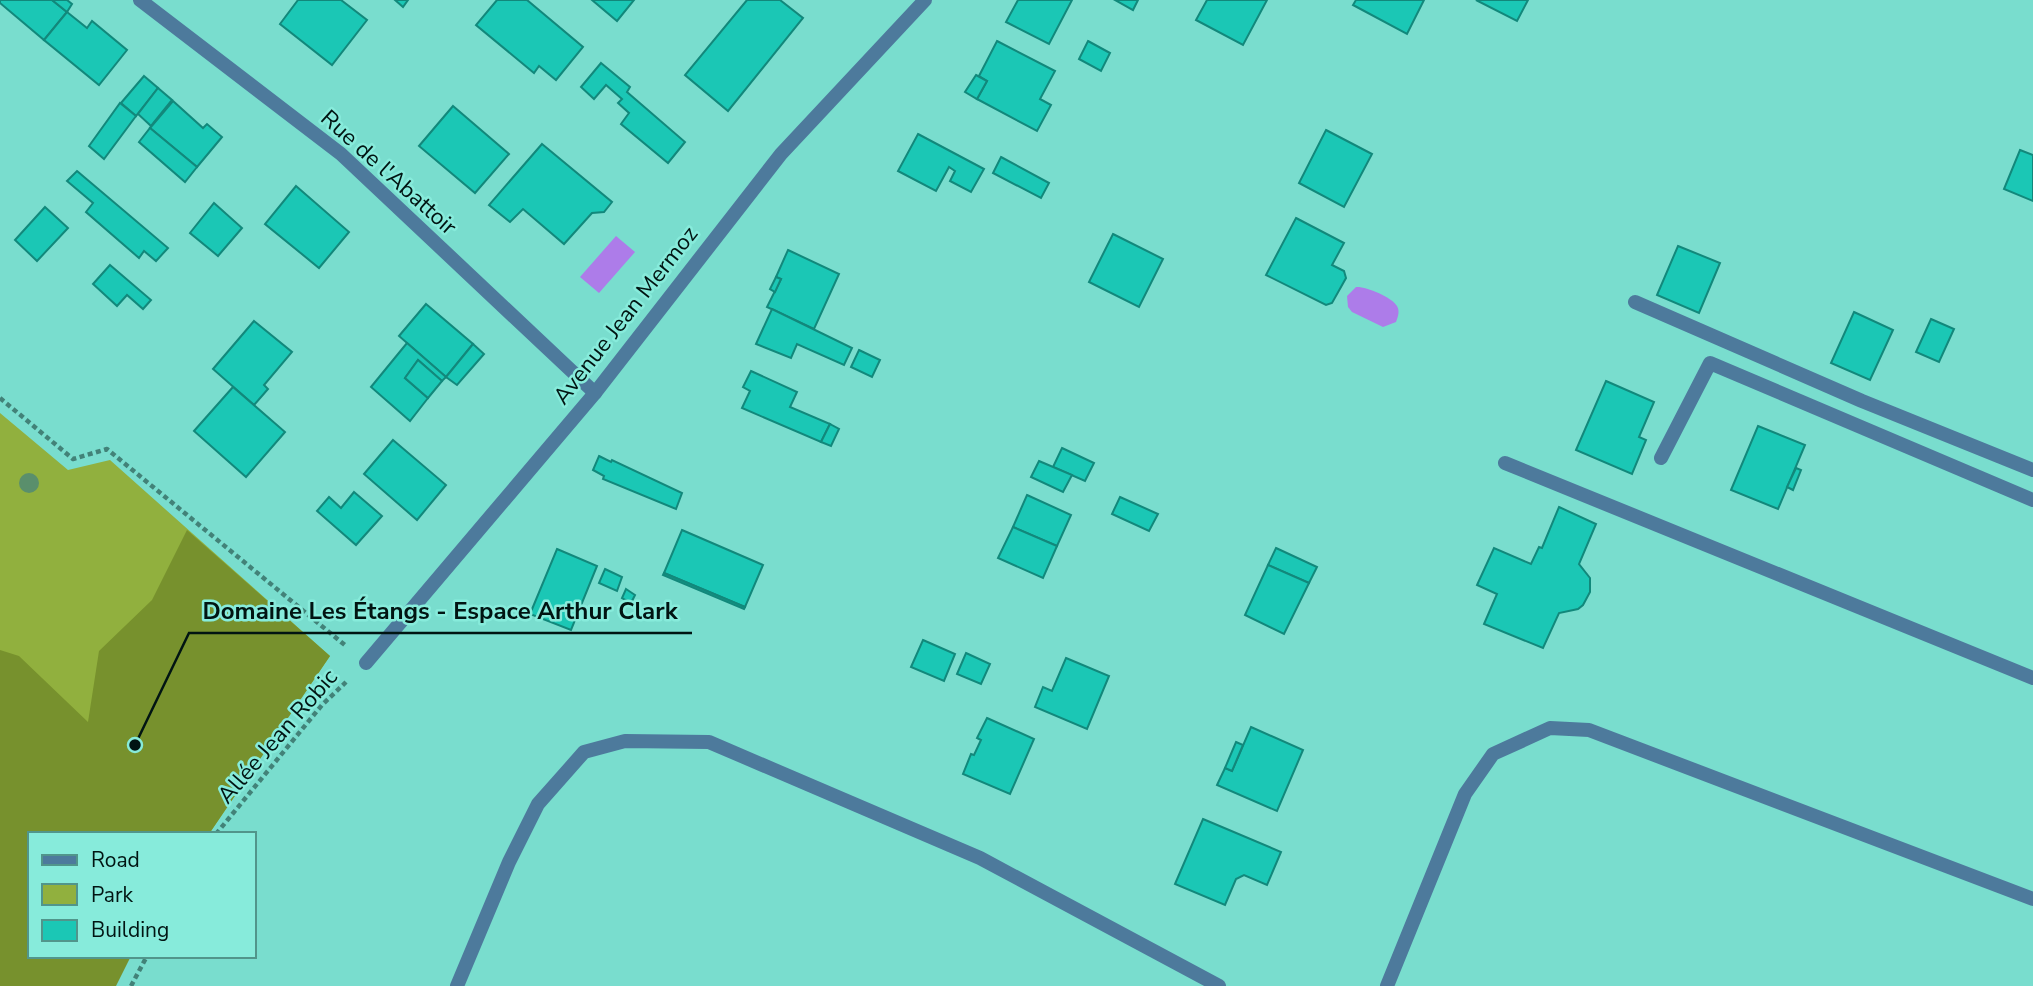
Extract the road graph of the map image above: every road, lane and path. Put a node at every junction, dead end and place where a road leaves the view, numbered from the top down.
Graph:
1 (140, 0) edge
2 (925, 0) edge
3 (1635, 302) dead end
4 (595, 393) junction
5 (0, 398) edge
6 (1661, 458) dead end
7 (1505, 463) dead end
8 (2033, 470) edge
9 (2033, 500) edge
10 (366, 663) junction
11 (2033, 678) edge
12 (218, 832) edge
13 (2033, 899) edge
14 (146, 958) edge
15 (131, 986) edge
16 (457, 986) edge
17 (1219, 986) edge
18 (1387, 986) edge

1 - 4 street, Rue de l'Abattoir
2 - 4 street, Avenue Jean Mermoz
3 - 8 street
4 - 10 street, Avenue Jean Mermoz
5 - 10 path
6 - 9 street
7 - 11 street
10 - 12 path, Allée Jean Robic
13 - 18 street
14 - 15 path
16 - 17 street

